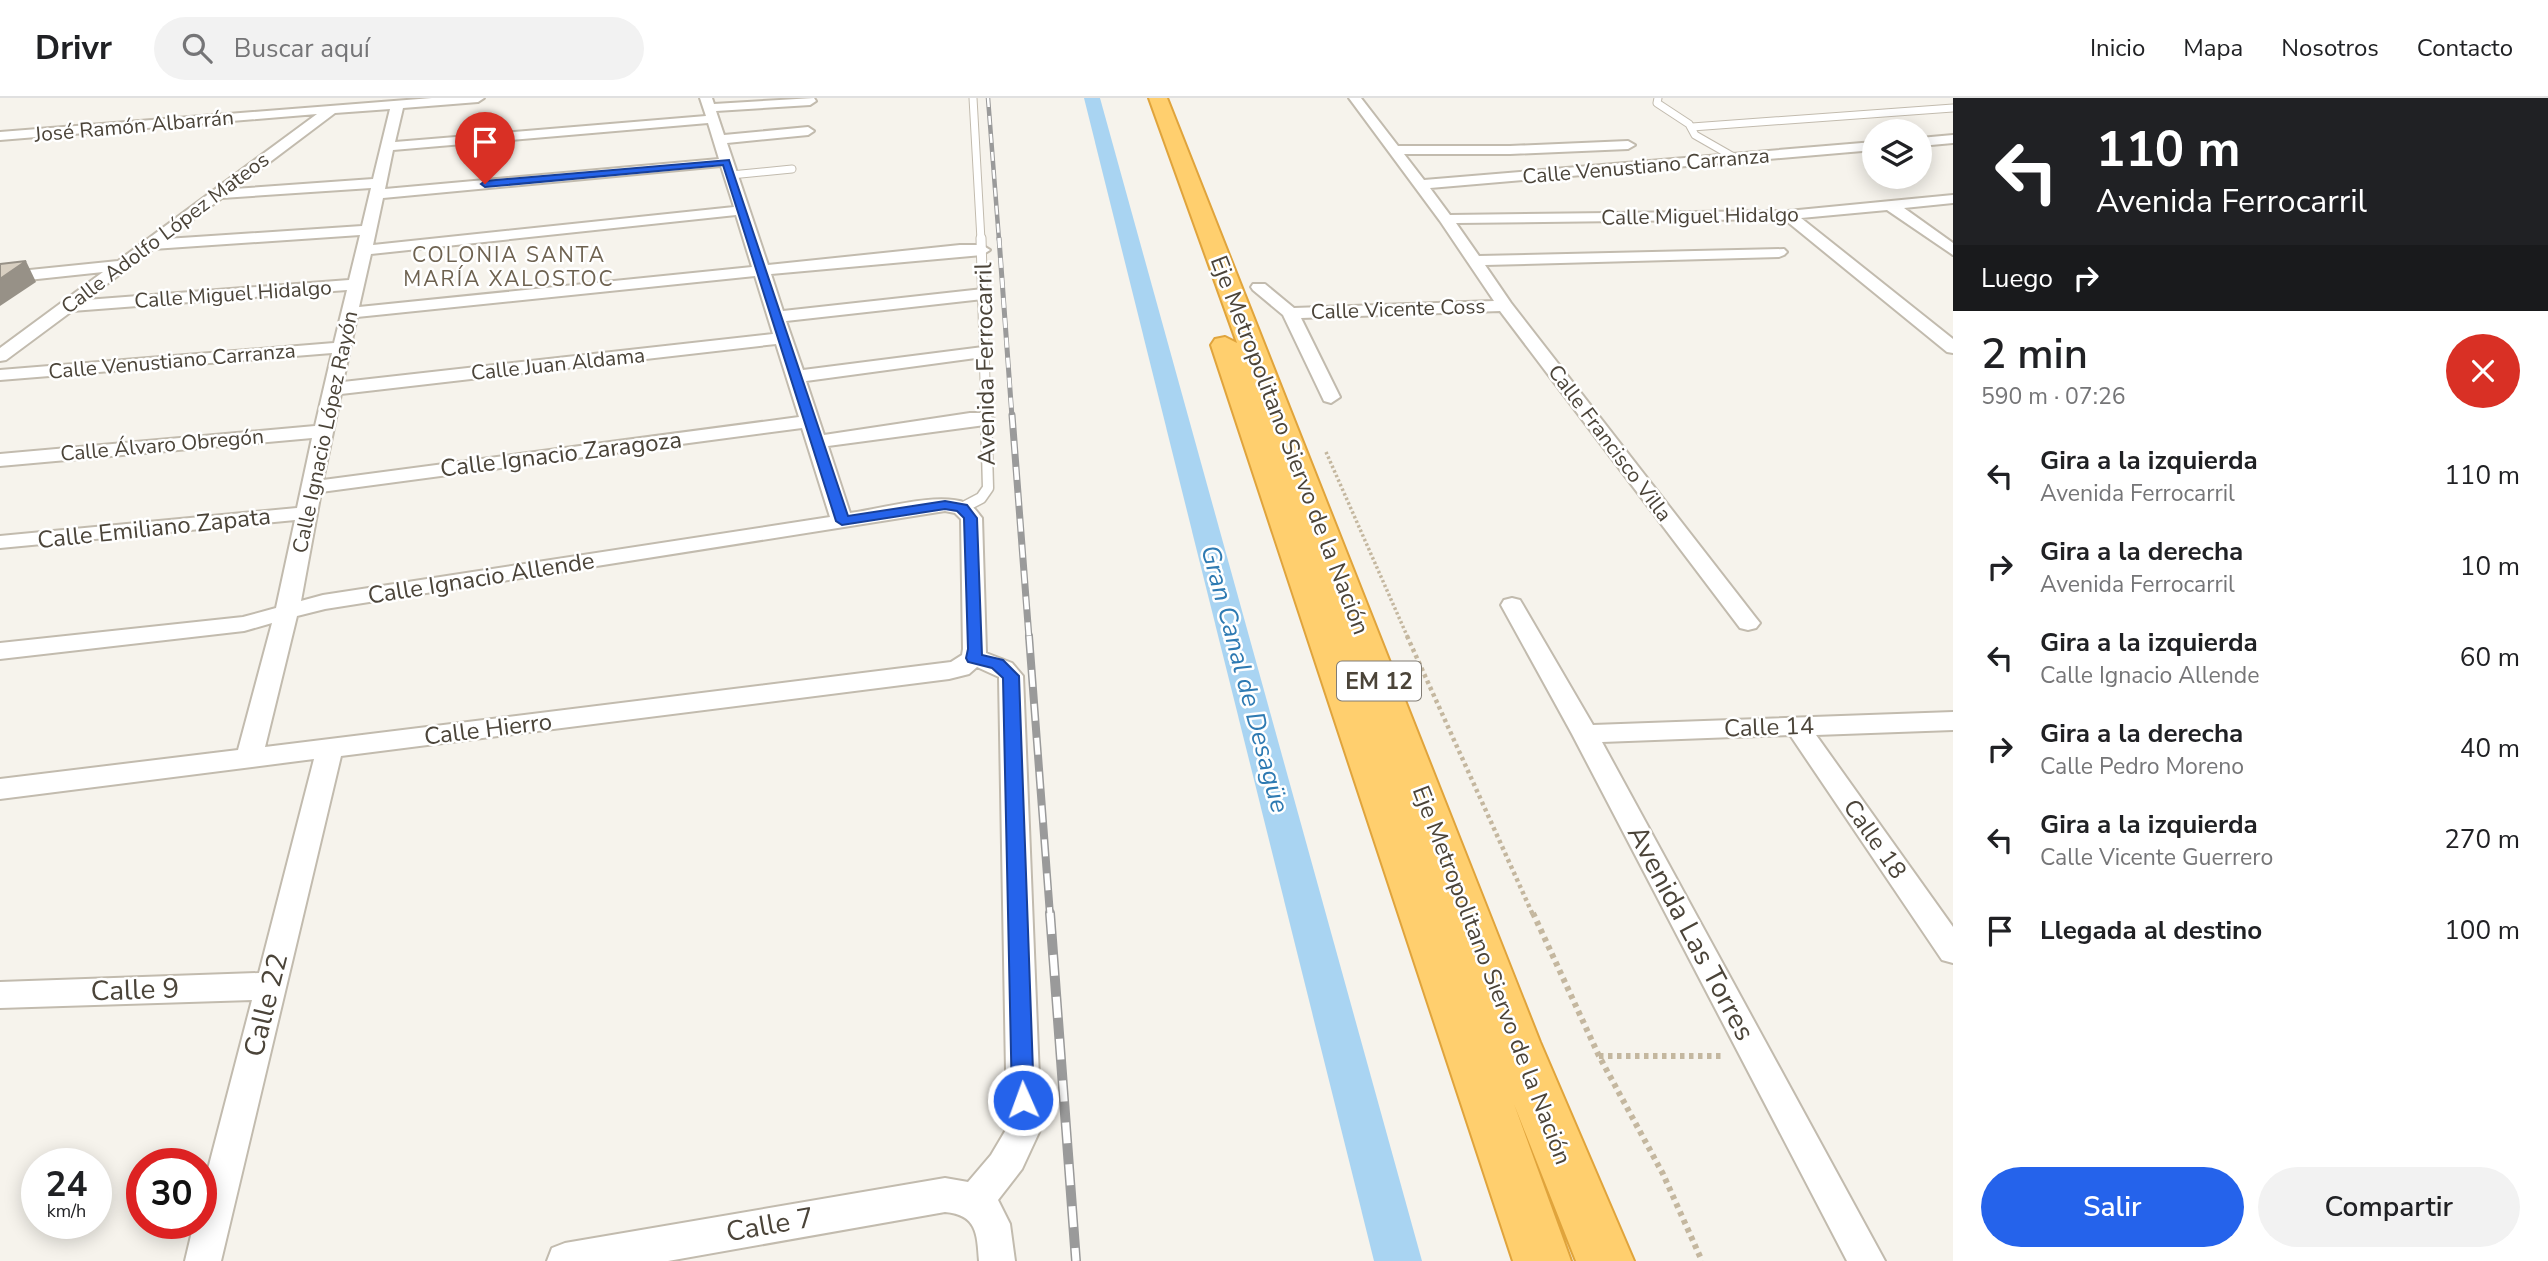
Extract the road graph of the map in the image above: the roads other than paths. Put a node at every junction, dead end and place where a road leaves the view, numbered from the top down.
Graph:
1 (348, 98) edge
2 (478, 98) edge
3 (974, 98) edge
4 (1139, 98) edge
5 (1158, 98) edge
6 (1355, 98) edge
7 (1658, 98) edge
8 (810, 101) dead end
9 (397, 105) junction
10 (1953, 108) edge
11 (709, 109) edge
12 (330, 110) junction
13 (1692, 127) junction
14 (808, 131) dead end
15 (0, 136) edge
16 (1953, 139) edge
17 (718, 140) junction
18 (1932, 141) edge
19 (1628, 145) dead end
20 (388, 147) junction
21 (1862, 147) edge
22 (1393, 150) junction
23 (1737, 159) junction
24 (729, 169) junction
25 (792, 169) dead end
26 (1419, 185) junction
27 (379, 188) junction
28 (217, 194) junction
29 (1953, 199) edge
30 (1890, 205) junction
31 (742, 210) junction
32 (1788, 215) junction
33 (1446, 219) junction
34 (368, 240) junction
35 (150, 245) junction
36 (982, 250) junction
37 (1953, 250) edge
38 (1779, 252) dead end
39 (1474, 261) junction
40 (122, 265) junction
41 (762, 269) junction
42 (0, 278) edge
43 (357, 284) junction
44 (1259, 287) dead end
45 (983, 294) junction
46 (67, 306) junction
47 (1505, 306) junction
48 (351, 313) junction
49 (1290, 313) junction
50 (776, 317) junction
51 (783, 338) junction
52 (344, 347) junction
53 (1953, 348) edge
54 (983, 352) junction
55 (0, 356) edge
56 (0, 375) edge
57 (794, 377) junction
58 (334, 389) junction
59 (1331, 397) dead end
60 (985, 419) junction
61 (810, 421) junction
62 (323, 431) junction
63 (817, 442) junction
64 (0, 460) edge
65 (313, 486) junction
66 (962, 508) junction
67 (307, 513) junction
68 (842, 521) junction
69 (0, 542) edge
70 (1512, 606) dead end
71 (287, 612) junction
72 (1748, 623) dead end
73 (0, 651) edge
74 (973, 658) junction
75 (1953, 721) edge
76 (1797, 726) junction
77 (1585, 734) junction
78 (330, 748) junction
79 (249, 759) junction
80 (0, 789) edge
81 (1953, 951) edge
82 (271, 986) junction
83 (0, 995) edge
84 (975, 1201) junction
85 (203, 1261) edge
86 (565, 1261) edge
87 (997, 1261) edge
88 (1542, 1261) edge
89 (1605, 1261) edge
90 (1867, 1261) edge

1 - 12 street, Calle Adolfo López Mateos
2 - 9 street, José Ramón Albarrán
3 - 36 lane, Avenida Ferrocarril
4 - 88 highway, Eje Metropolitano Siervo de la Nación / EM 12
5 - 89 highway, Eje Metropolitano Siervo de la Nación / EM 12
6 - 22 street, Calle Francisco Villa
7 - 13 lane
8 - 11 street
9 - 12 street, José Ramón Albarrán
9 - 20 street, Calle Ignacio López Rayón
10 - 13 lane
11 - 17 street
11 - 20 street
12 - 15 street, José Ramón Albarrán
12 - 28 street, Calle Adolfo López Mateos
13 - 23 lane
14 - 17 street
16 - 18 street
17 - 24 street
19 - 22 street
20 - 27 street, Calle Ignacio López Rayón
21 - 23 street, Calle Venustiano Carranza
22 - 26 street, Calle Francisco Villa
23 - 26 street, Calle Venustiano Carranza
24 - 25 lane
24 - 27 street
24 - 31 street
26 - 33 street, Calle Francisco Villa
27 - 28 street
27 - 34 street, Calle Ignacio López Rayón
28 - 35 street, Calle Adolfo López Mateos
29 - 30 street, Calle Miguel Hidalgo
30 - 32 street, Calle Miguel Hidalgo
30 - 37 street
31 - 34 street
31 - 41 street
32 - 33 street, Calle Miguel Hidalgo
32 - 53 street
33 - 39 street, Calle Francisco Villa
34 - 35 street
34 - 43 street, Calle Ignacio López Rayón
35 - 40 street, Calle Adolfo López Mateos
36 - 41 street
36 - 45 lane, Avenida Ferrocarril
38 - 39 street
39 - 47 street, Calle Francisco Villa
40 - 42 street
40 - 46 street, Calle Adolfo López Mateos
41 - 48 street
41 - 50 street
43 - 46 street, Calle Miguel Hidalgo
43 - 48 street, Calle Ignacio López Rayón
44 - 49 street
45 - 50 street
45 - 54 lane, Avenida Ferrocarril
46 - 55 street, Calle Adolfo López Mateos
47 - 49 street, Calle Vicente Coss
47 - 72 street, Calle Francisco Villa
48 - 52 street, Calle Ignacio López Rayón
49 - 59 street
50 - 51 street
51 - 57 street
51 - 58 street, Calle Juan Aldama
52 - 56 street, Calle Venustiano Carranza
52 - 58 street, Calle Ignacio López Rayón
54 - 57 street
54 - 60 lane, Avenida Ferrocarril
57 - 61 street
58 - 62 street, Calle Ignacio López Rayón
60 - 63 street
60 - 66 lane, Avenida Ferrocarril
61 - 63 street
61 - 65 street, Calle Ignacio Zaragoza
62 - 64 street, Calle Álvaro Obregón
62 - 65 street, Calle Ignacio López Rayón
63 - 68 street
65 - 67 street, Calle Ignacio López Rayón
66 - 68 street, Calle Ignacio Allende
66 - 74 street
67 - 69 street, Calle Emiliano Zapata
67 - 71 street, Calle Ignacio López Rayón
68 - 71 street, Calle Ignacio Allende
70 - 77 street, Avenida Las Torres
71 - 73 street, Calle Ignacio Allende
71 - 79 street, Calle Ignacio López Rayón
74 - 78 street, Calle Hierro
74 - 84 street
75 - 76 street, Calle 14
76 - 77 street, Calle 14
76 - 81 street, Calle 18
77 - 90 street, Avenida Las Torres
78 - 79 street, Calle Hierro
78 - 82 street, Calle 22
79 - 80 street, Calle Hierro
82 - 83 street, Calle 9
82 - 85 street, Calle 22
84 - 86 street, Calle 7
84 - 87 street

